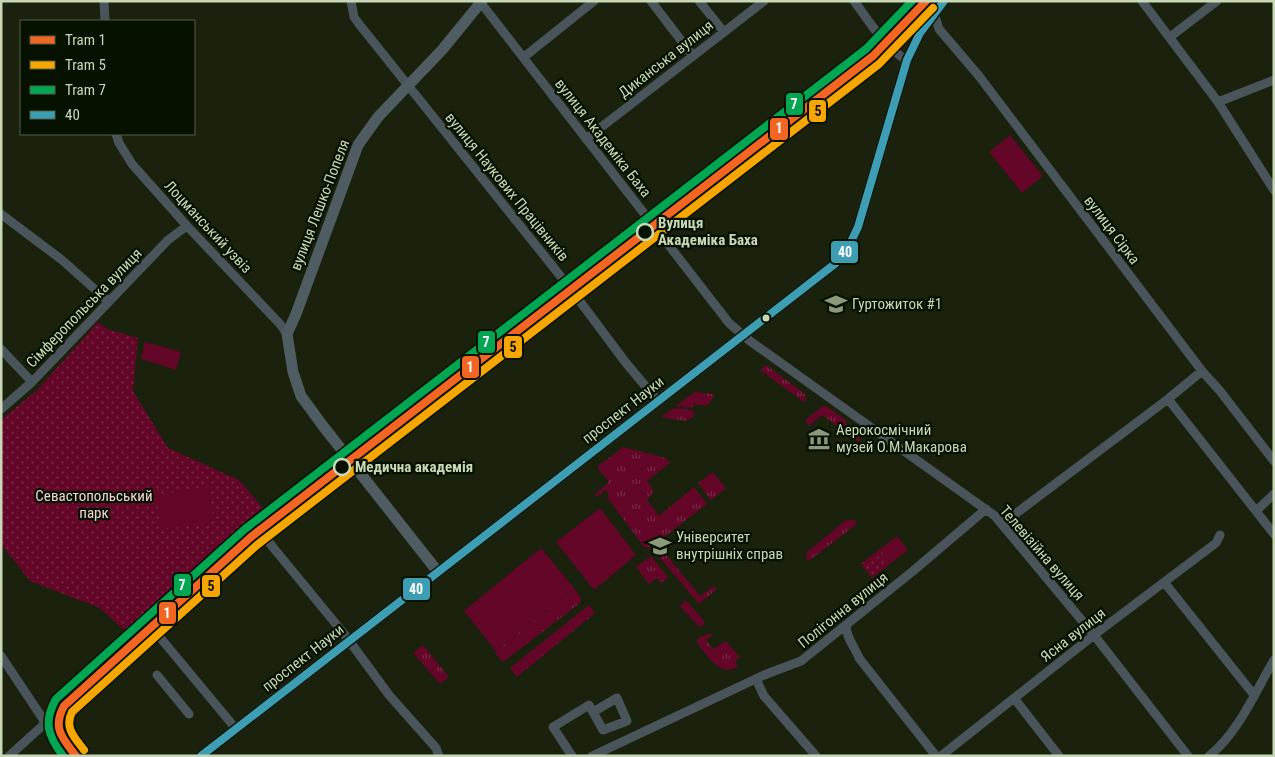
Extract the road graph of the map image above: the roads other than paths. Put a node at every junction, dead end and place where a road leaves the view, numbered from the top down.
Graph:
1 (104, 1) edge
2 (351, 1) edge
3 (594, 1) edge
4 (651, 1) edge
5 (698, 1) edge
6 (764, 1) edge
7 (854, 1) edge
8 (944, 1) edge
9 (1142, 1) edge
10 (1217, 1) edge
11 (481, 2) edge
12 (934, 13) junction
13 (105, 20) edge
14 (724, 32) junction
15 (1170, 37) junction
16 (885, 42) junction
17 (693, 56) junction
18 (524, 57) junction
19 (907, 60) junction
20 (1274, 80) edge
21 (409, 85) junction
22 (1218, 102) junction
23 (116, 135) edge
24 (586, 139) junction
25 (1274, 190) edge
26 (1, 214) edge
27 (652, 224) junction
28 (186, 226) junction
29 (570, 288) junction
30 (108, 301) junction
31 (287, 334) junction
32 (742, 335) junction
33 (1, 349) edge
34 (1202, 371) junction
35 (32, 382) junction
36 (1168, 399) junction
37 (658, 401) junction
38 (1, 409) edge
39 (350, 459) junction
40 (1274, 461) edge
41 (1274, 494) edge
42 (986, 509) junction
43 (1256, 511) junction
44 (1002, 524) junction
45 (258, 529) junction
46 (1274, 534) edge
47 (1220, 535) dead end
48 (438, 572) junction
49 (1164, 582) junction
50 (147, 621) junction
51 (846, 625) junction
52 (1094, 636) junction
53 (349, 641) junction
54 (1, 656) edge
55 (1274, 660) edge
56 (157, 675) dead end
57 (756, 679) junction
58 (1254, 696) junction
59 (1014, 698) junction
60 (593, 712) dead end
61 (189, 714) dead end
62 (48, 725) junction
63 (236, 729) junction
64 (9, 756) edge
65 (68, 756) edge
66 (80, 756) edge
67 (201, 756) edge
68 (439, 756) edge
69 (572, 756) edge
70 (592, 756) edge
71 (816, 756) edge
72 (936, 756) edge
73 (941, 756) edge
74 (1060, 756) edge
75 (1188, 756) edge
76 (1209, 756) edge

1 - 13 street
2 - 21 street
3 - 18 street
4 - 17 street
5 - 14 street
6 - 14 street, Диканська вулиця
7 - 16 street
8 - 12 main road, проспект Науки
9 - 15 street
10 - 15 street
11 - 18 street, вулиця Академіка Баха
11 - 21 main road, вулиця Лешко-Попеля
12 - 19 main road, проспект Науки
12 - 34 street, вулиця Сірка
14 - 17 street, Диканська вулиця
15 - 22 street
16 - 19 street
16 - 27 street
17 - 24 street, Диканська вулиця
18 - 24 street, вулиця Академіка Баха
19 - 32 main road, проспект Науки
20 - 22 street
21 - 29 street, вулиця Наукових Працівників
21 - 31 main road, вулиця Лешко-Попеля
22 - 25 street
23 - 28 street, Лоцманський узвіз
24 - 27 street, вулиця Академіка Баха
26 - 30 street
27 - 29 street
27 - 32 street, вулиця Академіка Баха
28 - 30 street, Сімферопольська вулиця
28 - 31 street, Лоцманський узвіз
29 - 37 street, вулиця Наукових Працівників
29 - 39 street
30 - 35 street, Сімферопольська вулиця
31 - 39 main road
32 - 37 main road, проспект Науки
32 - 42 street, Телевізійна вулиця
33 - 35 street
34 - 36 street
34 - 40 street, вулиця Сірка
35 - 38 street, Сімферопольська вулиця
36 - 43 street
36 - 44 street
37 - 48 main road, проспект Науки
39 - 45 street
39 - 48 main road
41 - 43 street
42 - 44 street, Телевізійна вулиця
42 - 51 street, Полігонна вулиця
43 - 46 street
44 - 52 street, Телевізійна вулиця
45 - 50 street
45 - 53 street
47 - 49 street, Ясна вулиця
48 - 53 main road, проспект Науки
49 - 52 street, Ясна вулиця
49 - 58 street
50 - 62 street
50 - 63 street
51 - 57 street, Полігонна вулиця
51 - 72 street
52 - 59 street, Ясна вулиця
52 - 75 street, Телевізійна вулиця
53 - 63 main road, проспект Науки
53 - 68 street
54 - 62 street
55 - 58 street
56 - 61 street
57 - 70 street, Полігонна вулиця
57 - 71 street
58 - 76 street
59 - 73 street, Ясна вулиця
59 - 74 street
60 - 69 street
62 - 64 street
62 - 65 street
62 - 66 street
63 - 67 main road, проспект Науки

